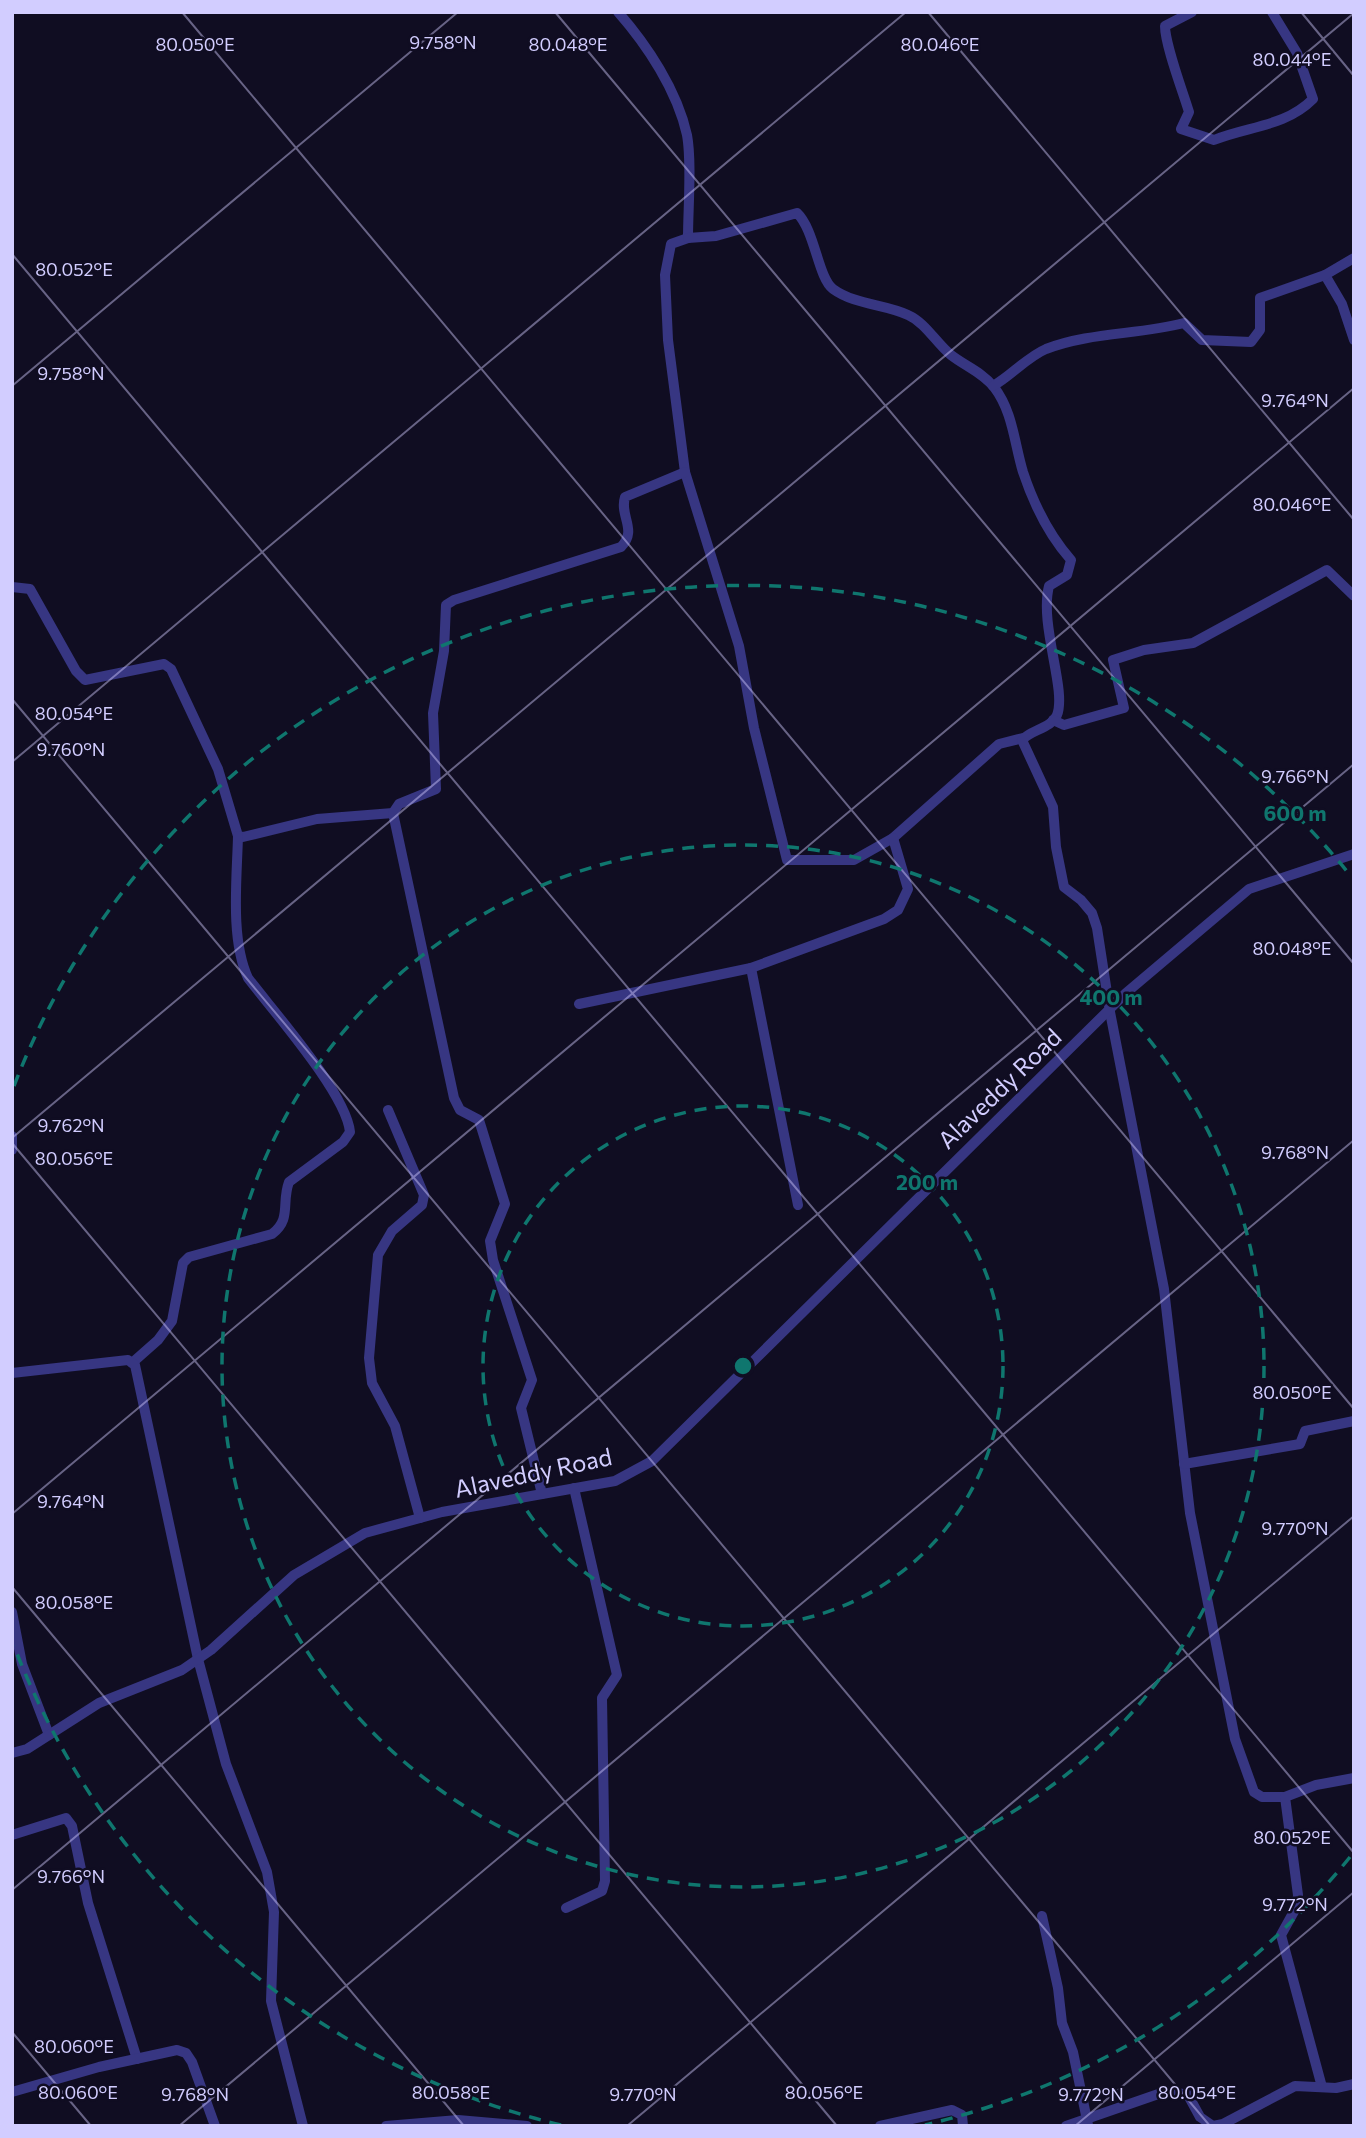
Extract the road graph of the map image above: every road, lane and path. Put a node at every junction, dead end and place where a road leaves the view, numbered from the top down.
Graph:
1 (618, 12) edge
2 (1192, 12) edge
3 (1272, 12) edge
4 (688, 238) junction
5 (1354, 258) edge
6 (1325, 275) junction
7 (1354, 340) edge
8 (993, 386) junction
9 (685, 472) junction
10 (12, 587) edge
11 (1354, 596) edge
12 (1053, 720) junction
13 (1023, 738) junction
14 (393, 813) junction
15 (238, 836) junction
16 (893, 838) junction
17 (1354, 855) edge
18 (751, 968) junction
19 (579, 1004) dead end
20 (1110, 1012) junction
21 (388, 1110) dead end
22 (12, 1136) edge
23 (12, 1150) edge
24 (798, 1205) dead end
25 (132, 1363) junction
26 (12, 1373) edge
27 (1354, 1422) edge
28 (1184, 1464) junction
29 (574, 1488) junction
30 (542, 1494) junction
31 (420, 1518) junction
32 (12, 1612) edge
33 (198, 1659) junction
34 (49, 1735) junction
35 (12, 1753) edge
36 (1354, 1778) edge
37 (1285, 1797) junction
38 (12, 1835) edge
39 (566, 1908) dead end
40 (1042, 1916) dead end
41 (137, 2059) junction
42 (1354, 2084) edge
43 (1322, 2087) junction
44 (12, 2092) edge
45 (1087, 2123) edge
46 (432, 2124) edge
47 (215, 2126) edge
48 (303, 2126) edge
49 (386, 2126) edge
50 (527, 2126) edge
51 (880, 2126) edge
52 (963, 2126) edge
53 (1066, 2126) edge
54 (1213, 2126) edge

1 - 4 street
2 - 3 street
4 - 8 street
4 - 9 street
5 - 6 street
6 - 7 street
6 - 8 street
8 - 12 street
9 - 14 street
9 - 16 street
10 - 15 street
11 - 12 street
12 - 13 street
13 - 16 street
13 - 20 street
14 - 15 street
14 - 30 street
15 - 25 street
16 - 18 street
17 - 20 street, Alaveddy Road
18 - 19 street
18 - 24 street
20 - 28 street
20 - 29 street, Alaveddy Road
21 - 31 street
22 - 23 street
25 - 26 street
25 - 33 street
27 - 28 street
28 - 37 street
29 - 30 street, Alaveddy Road
29 - 39 street
30 - 31 street, Alaveddy Road
31 - 33 street, Alaveddy Road
32 - 34 street
33 - 34 street, Alaveddy Road
33 - 48 street
34 - 35 street, Alaveddy Road
36 - 37 street
37 - 43 street
38 - 41 street
40 - 45 street
41 - 44 street
41 - 47 street
42 - 43 street
43 - 54 street
45 - 53 street
45 - 54 street
46 - 49 street
46 - 50 street
51 - 52 street

